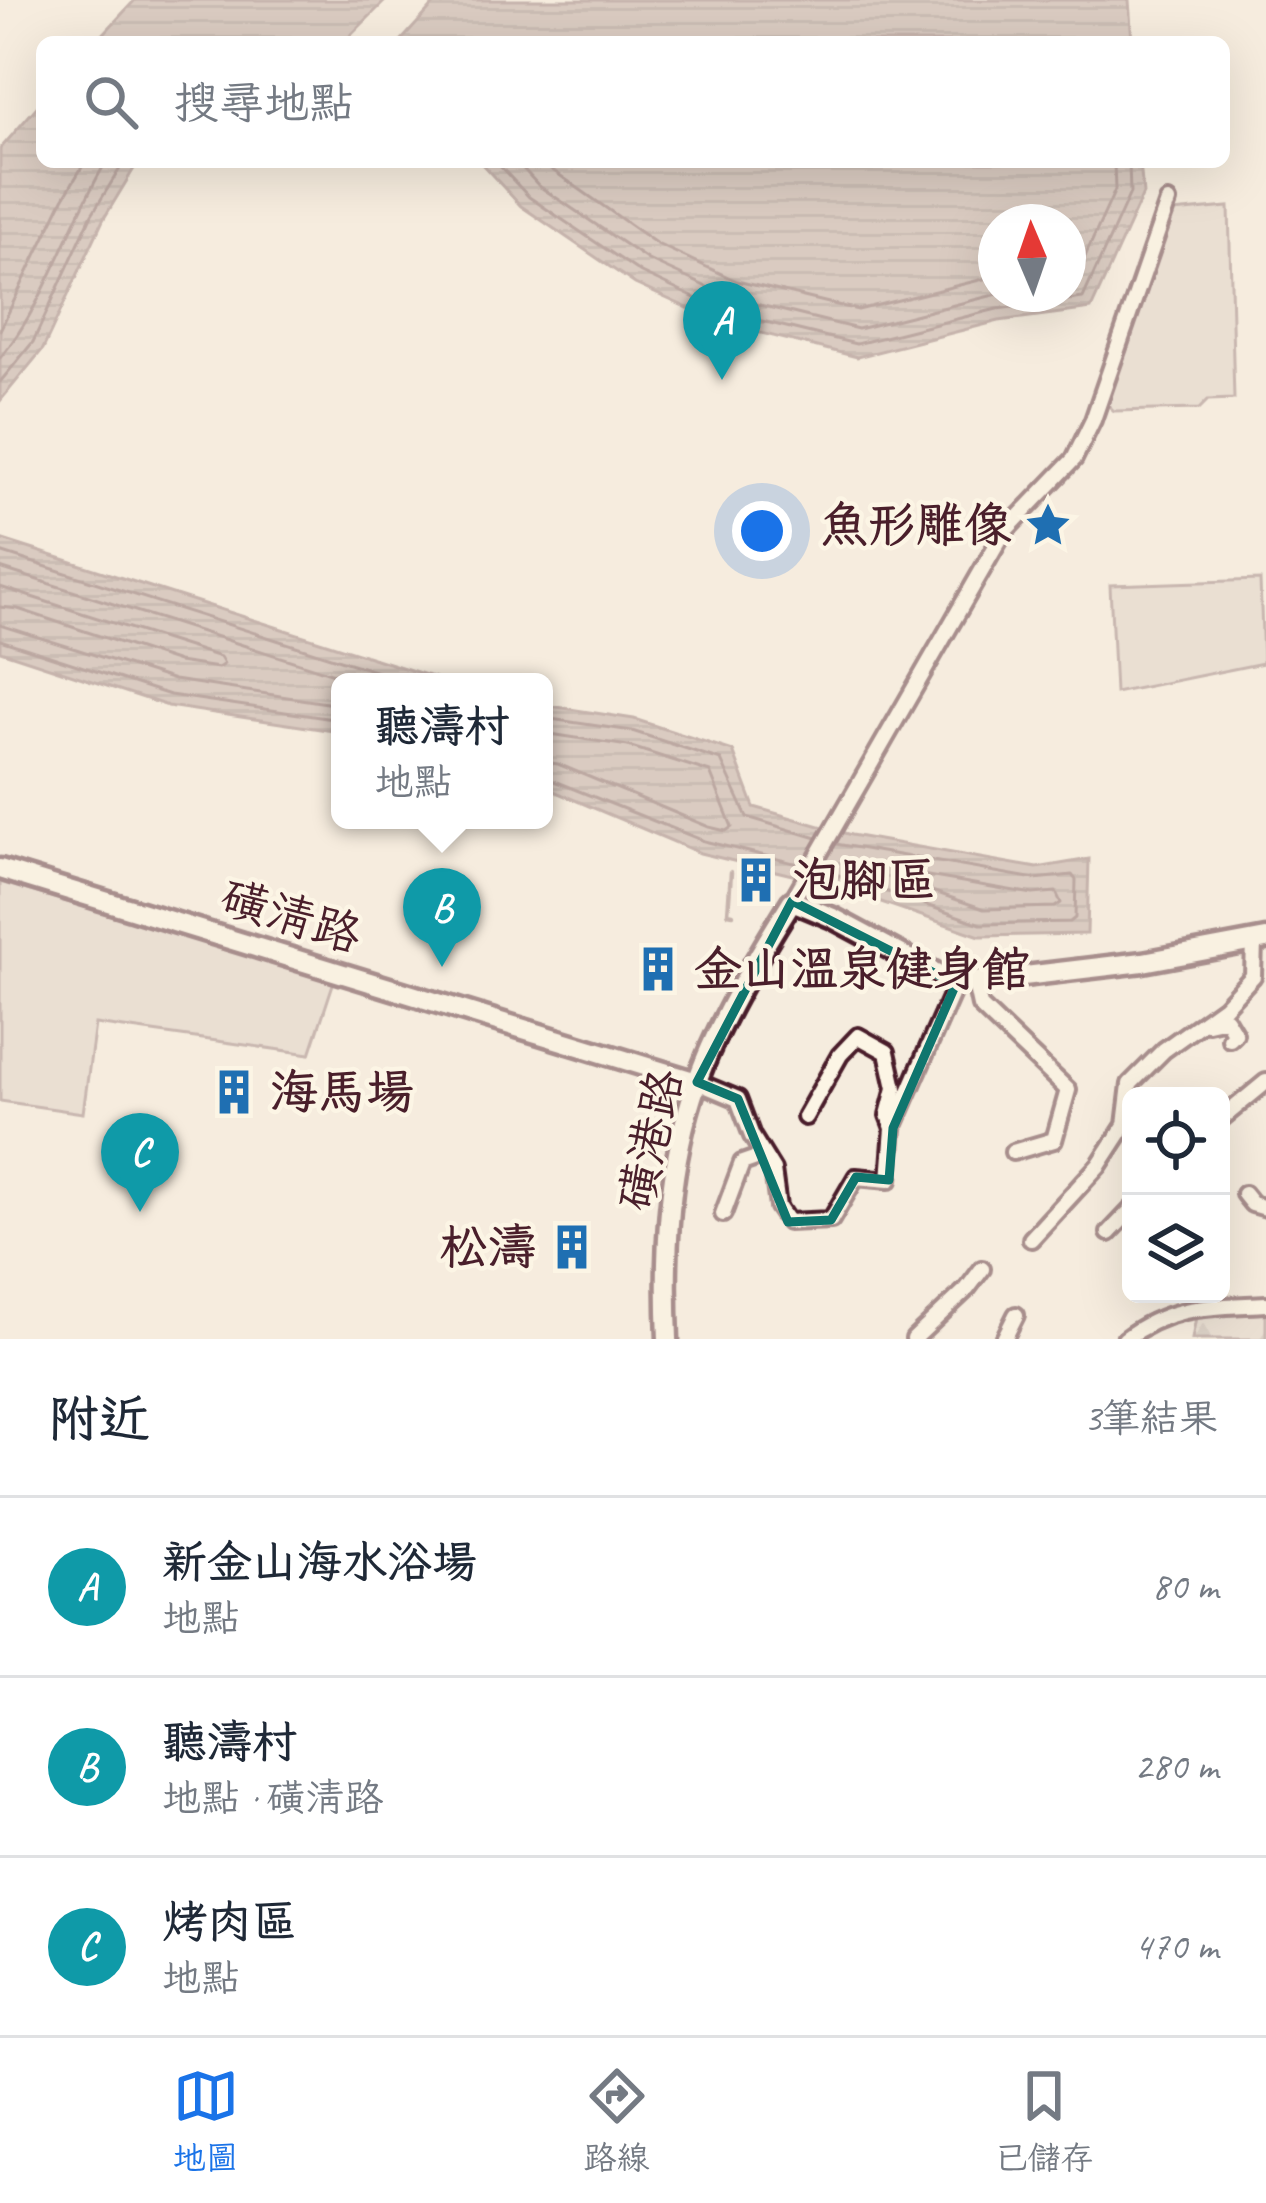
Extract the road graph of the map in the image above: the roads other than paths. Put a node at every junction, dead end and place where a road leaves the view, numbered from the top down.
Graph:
1 (1168, 202) dead end
2 (0, 869) edge
3 (792, 901) junction
4 (1260, 940) edge
5 (965, 984) junction
6 (1203, 1024) junction
7 (1230, 1040) dead end
8 (697, 1082) junction
9 (1266, 1082) edge
10 (1230, 1111) edge
11 (806, 1117) dead end
12 (893, 1128) junction
13 (1013, 1152) dead end
14 (762, 1156) junction
15 (1244, 1194) dead end
16 (1266, 1208) edge
17 (723, 1214) dead end
18 (1122, 1219) edge
19 (1109, 1233) dead end
20 (1031, 1239) dead end
21 (982, 1269) dead end
22 (1266, 1304) edge
23 (1016, 1315) dead end
24 (668, 1339) edge
25 (914, 1339) edge
26 (1004, 1339) edge
27 (1125, 1339) edge

1 - 3 street
2 - 8 street, 磺清路
3 - 5 street
3 - 8 street, 磺港路
4 - 5 street
4 - 6 street
5 - 12 street
5 - 13 street
6 - 7 street
6 - 20 street
8 - 14 street
8 - 24 street, 磺港路
9 - 10 street
11 - 12 street
12 - 14 street
14 - 17 street
15 - 16 street
18 - 19 street
21 - 25 street
22 - 27 street
23 - 26 street

